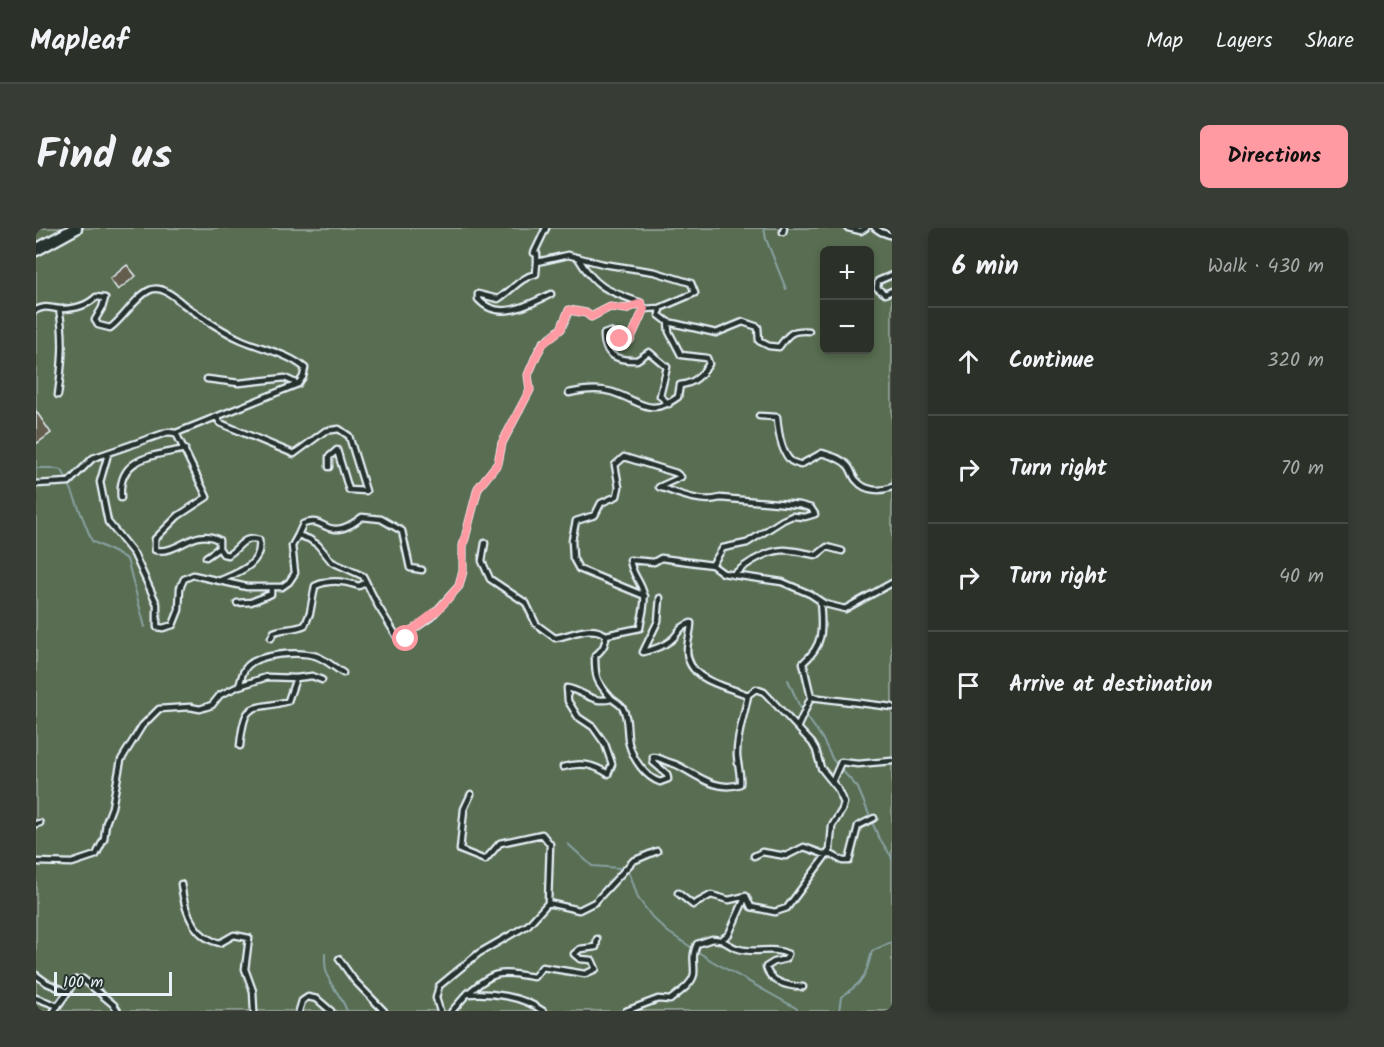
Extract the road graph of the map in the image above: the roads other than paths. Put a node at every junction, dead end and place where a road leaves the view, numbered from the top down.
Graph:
1 (76, 228) edge
2 (546, 228) edge
3 (848, 228) edge
4 (866, 228) edge
5 (875, 228) edge
6 (892, 236) edge
7 (36, 250) edge
8 (578, 258) junction
9 (537, 261) junction
10 (892, 275) edge
11 (892, 291) edge
12 (551, 294) dead end
13 (641, 303) junction
14 (660, 308) junction
15 (59, 309) junction
16 (644, 309) junction
17 (36, 310) edge
18 (668, 322) junction
19 (809, 331) dead end
20 (207, 379) dead end
21 (298, 384) junction
22 (569, 393) dead end
23 (57, 395) dead end
24 (669, 404) junction
25 (759, 416) dead end
26 (217, 417) junction
27 (176, 433) junction
28 (185, 449) junction
29 (108, 454) junction
30 (329, 467) dead end
31 (36, 484) edge
32 (892, 487) edge
33 (121, 498) dead end
34 (298, 535) junction
35 (485, 543) dead end
36 (219, 548) junction
37 (842, 551) dead end
38 (206, 557) dead end
39 (712, 565) junction
40 (422, 570) dead end
41 (733, 575) junction
42 (221, 580) junction
43 (892, 583) edge
44 (366, 584) junction
45 (271, 587) junction
46 (645, 596) junction
47 (660, 598) dead end
48 (820, 601) junction
49 (237, 603) dead end
50 (606, 635) junction
51 (271, 638) dead end
52 (343, 673) dead end
53 (296, 678) junction
54 (322, 680) dead end
55 (239, 686) junction
56 (748, 695) junction
57 (811, 697) junction
58 (611, 699) junction
59 (892, 707) edge
60 (798, 726) junction
61 (240, 746) dead end
62 (892, 761) edge
63 (563, 767) dead end
64 (832, 782) junction
65 (471, 795) dead end
66 (874, 818) dead end
67 (657, 851) dead end
68 (826, 855) junction
69 (754, 856) dead end
70 (36, 860) edge
71 (181, 884) dead end
72 (678, 893) dead end
73 (746, 896) junction
74 (548, 903) junction
75 (597, 939) dead end
76 (721, 940) junction
77 (339, 959) dead end
78 (36, 975) edge
79 (36, 982) edge
80 (47, 983) junction
81 (803, 987) dead end
82 (68, 992) junction
83 (467, 994) junction
84 (36, 998) edge
85 (58, 1006) junction
86 (54, 1011) edge
87 (118, 1011) edge
88 (254, 1011) edge
89 (299, 1011) edge
90 (330, 1011) edge
91 (384, 1011) edge
92 (440, 1011) edge
93 (452, 1011) edge
94 (543, 1011) edge
95 (626, 1011) edge

1 - 7 street
2 - 9 lane
3 - 4 lane
5 - 6 lane
8 - 9 lane
8 - 13 lane
8 - 14 lane
9 - 12 lane
10 - 11 lane
13 - 16 lane
13 - 44 lane
14 - 16 lane
14 - 18 lane
15 - 17 lane
15 - 21 lane
15 - 23 lane
16 - 24 lane
18 - 19 lane
18 - 24 lane
20 - 21 lane
21 - 26 lane
22 - 24 lane
25 - 32 lane
26 - 27 lane
26 - 30 lane
27 - 28 lane
27 - 29 lane
28 - 33 lane
28 - 36 lane
29 - 31 lane
29 - 42 lane
34 - 40 lane
34 - 44 lane
34 - 45 lane
35 - 50 lane
36 - 38 lane
36 - 42 lane
37 - 41 lane
39 - 41 lane
39 - 46 lane
39 - 46 lane
41 - 48 lane
42 - 45 lane
43 - 48 lane
44 - 51 lane
45 - 49 lane
46 - 50 lane
47 - 56 lane
48 - 57 lane
50 - 58 lane
52 - 55 lane
53 - 54 lane
53 - 55 lane
53 - 61 lane
55 - 70 lane
56 - 58 lane
56 - 60 lane
57 - 59 lane
57 - 60 lane
58 - 63 lane
60 - 64 lane
62 - 64 lane
64 - 68 lane
65 - 74 lane
66 - 68 lane
67 - 74 lane
68 - 69 lane
68 - 73 lane
71 - 88 lane
72 - 73 lane
73 - 76 lane
74 - 92 lane
75 - 83 lane
76 - 81 lane
76 - 95 lane
77 - 91 lane
78 - 80 lane
79 - 80 lane
80 - 82 lane
82 - 85 lane
82 - 87 lane
83 - 93 lane
83 - 94 lane
84 - 85 lane
85 - 86 lane
89 - 90 lane

